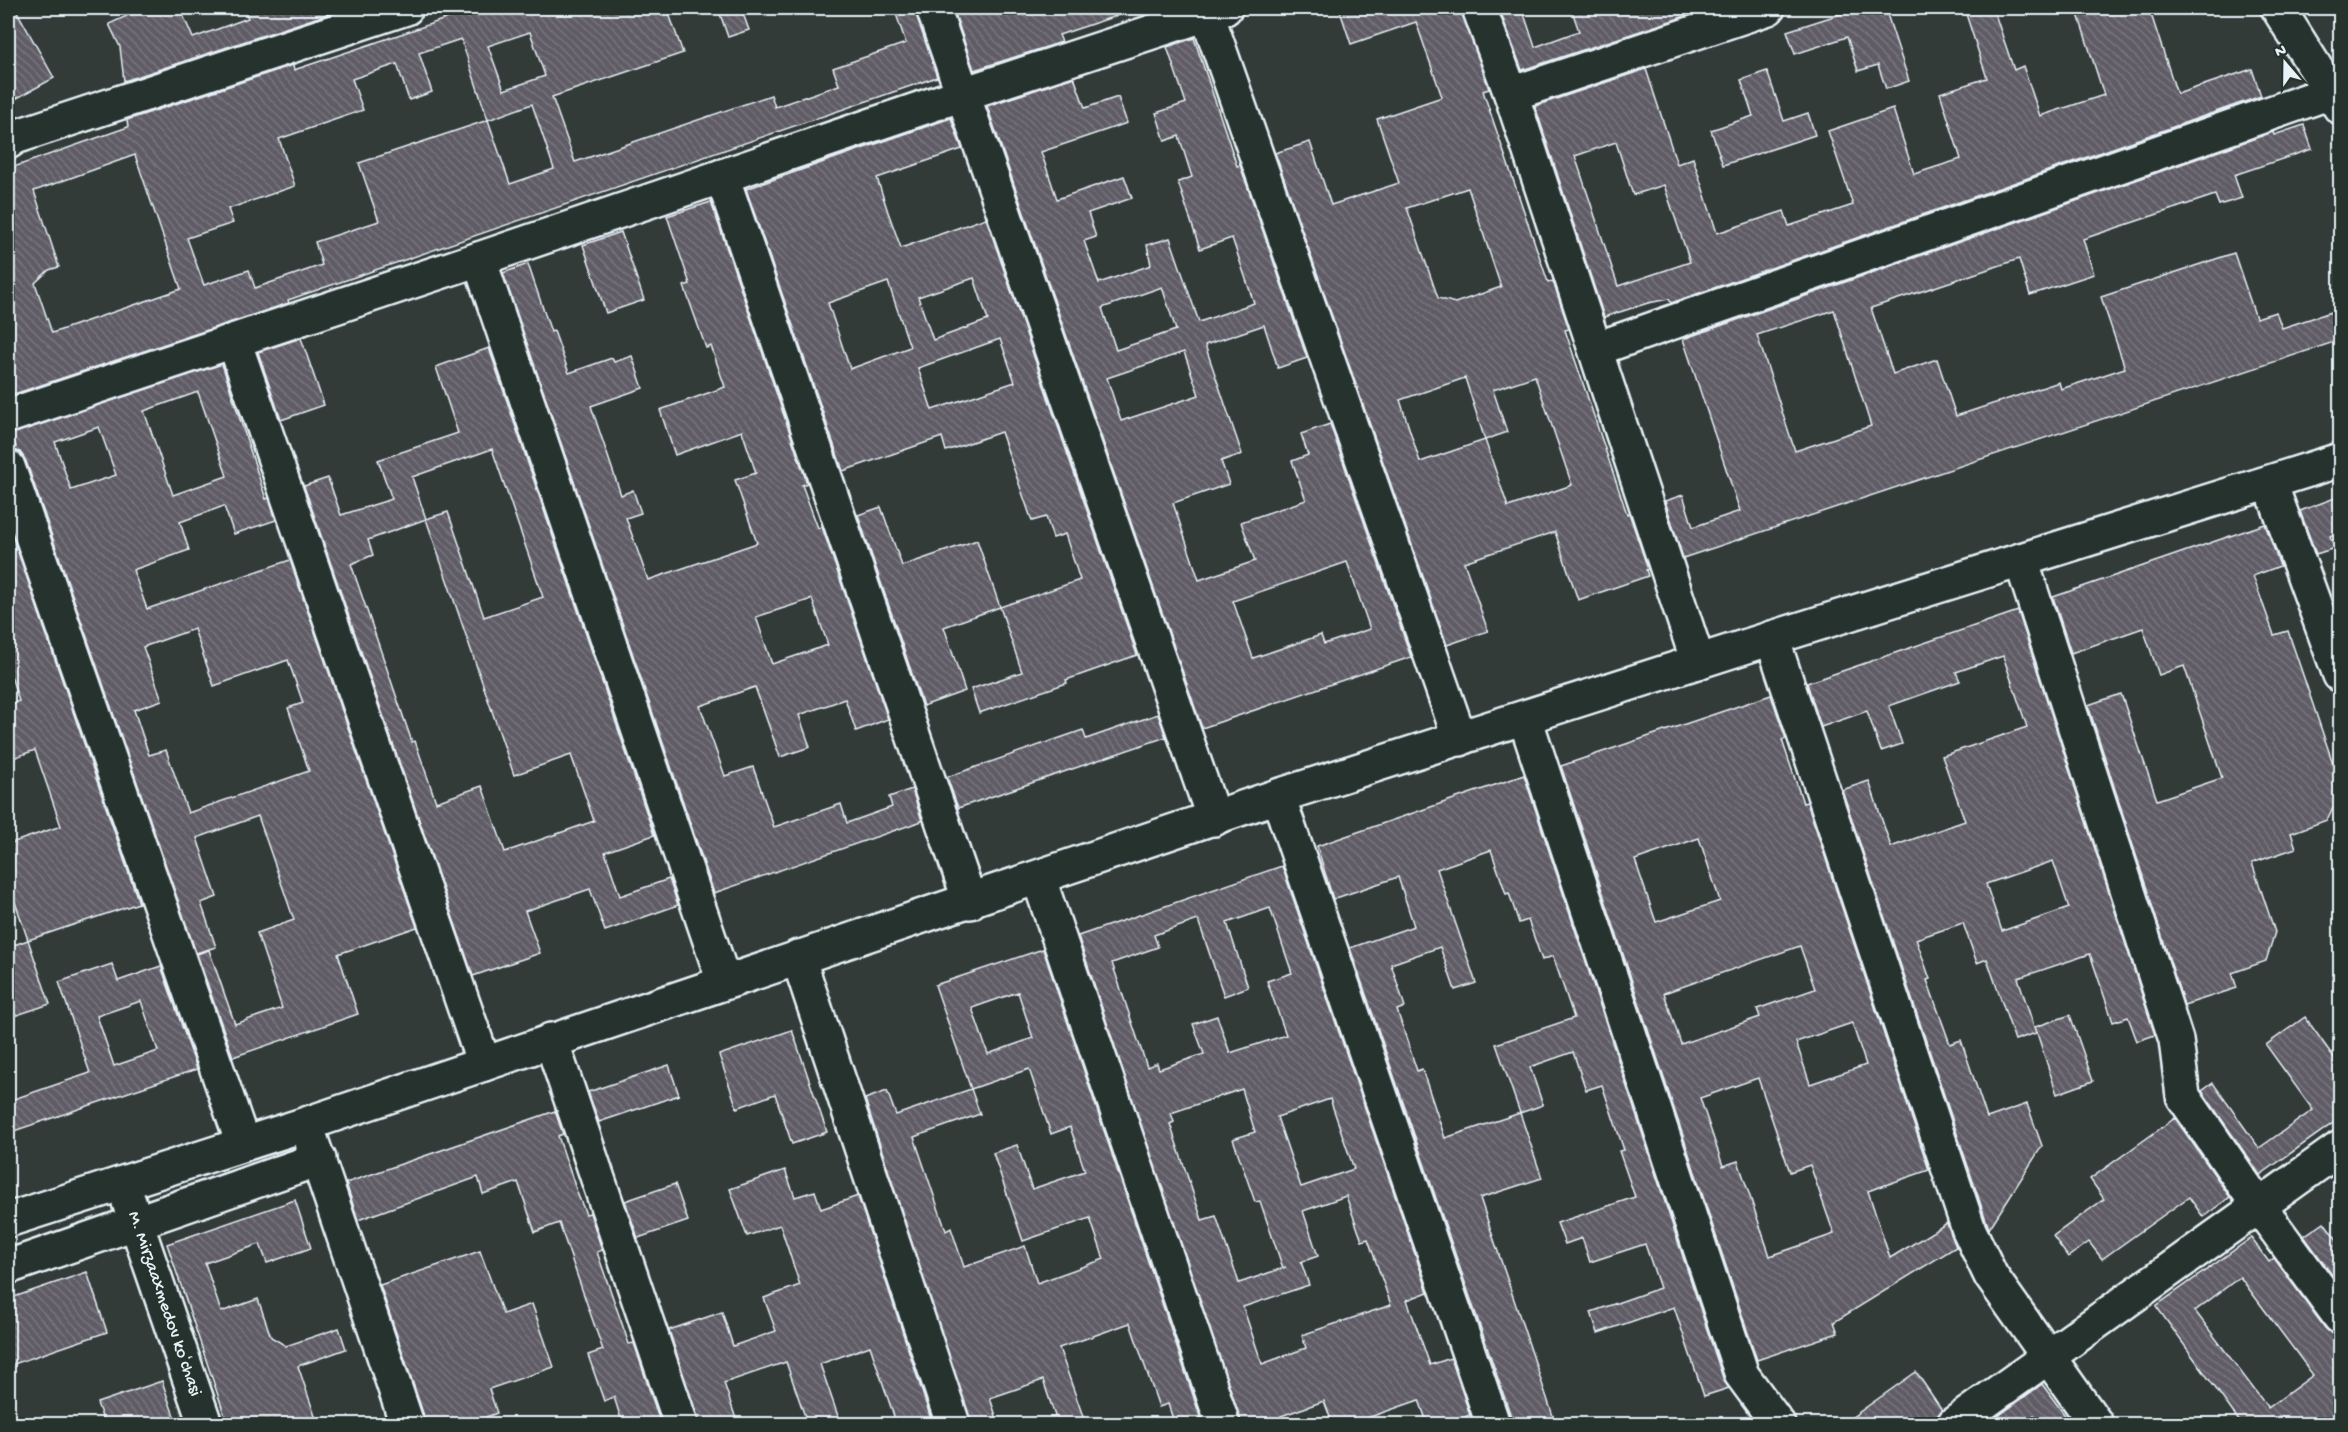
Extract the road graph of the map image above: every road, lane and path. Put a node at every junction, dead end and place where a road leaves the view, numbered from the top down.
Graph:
1 (406, 8) edge
2 (933, 8) edge
3 (1479, 8) edge
4 (1768, 8) edge
5 (2278, 8) edge
6 (1216, 11) edge
7 (963, 94) junction
8 (1511, 94) junction
9 (2336, 99) edge
10 (10, 134) edge
11 (722, 177) junction
12 (479, 259) junction
13 (234, 340) junction
14 (1596, 349) junction
15 (8, 416) edge
16 (2340, 460) edge
17 (8, 467) edge
18 (2270, 483) junction
19 (2021, 560) junction
20 (1772, 638) junction
21 (1698, 662) junction
22 (2340, 675) edge
23 (1525, 718) junction
24 (1461, 739) junction
25 (1278, 796) junction
26 (1214, 819) junction
27 (1039, 879) junction
28 (970, 902) junction
29 (798, 957) junction
30 (724, 982) junction
31 (551, 1040) junction
32 (484, 1064) junction
33 (306, 1124) junction
34 (243, 1144) junction
35 (2340, 1148) edge
36 (319, 1159) junction
37 (122, 1184) junction
38 (2259, 1205) junction
39 (8, 1220) edge
40 (136, 1222) junction
41 (8, 1267) edge
42 (2340, 1317) edge
43 (2048, 1358) junction
44 (205, 1425) edge
45 (407, 1425) edge
46 (681, 1425) edge
47 (953, 1425) edge
48 (1223, 1425) edge
49 (1493, 1425) edge
50 (1778, 1425) edge
51 (1954, 1425) edge
52 (2096, 1425) edge

1 - 10 street
2 - 7 street
3 - 8 street
4 - 8 street
5 - 9 street
6 - 7 street
6 - 24 street
7 - 11 street
7 - 26 street
8 - 14 street
9 - 14 street
11 - 12 street
11 - 28 street
12 - 13 street
12 - 30 street
13 - 15 street
13 - 32 street
14 - 21 street
16 - 18 street
17 - 34 street
18 - 19 street
18 - 22 street
19 - 20 street
19 - 38 street
20 - 21 street
20 - 43 street
21 - 23 street
23 - 24 street
23 - 50 street
24 - 25 street
25 - 26 street
25 - 49 street
26 - 27 street
27 - 28 street
27 - 48 street
28 - 29 street
29 - 30 street
29 - 47 street
30 - 31 street
31 - 32 street
31 - 46 street
32 - 33 street
33 - 34 street
33 - 36 street
34 - 37 street
35 - 38 street
36 - 40 street
36 - 45 street
37 - 39 street
37 - 40 street, M. Mirzaaxmedov koʻchasi
38 - 42 street
38 - 43 street
40 - 41 street
40 - 44 street, M. Mirzaaxmedov koʻchasi
43 - 51 street
43 - 52 street

